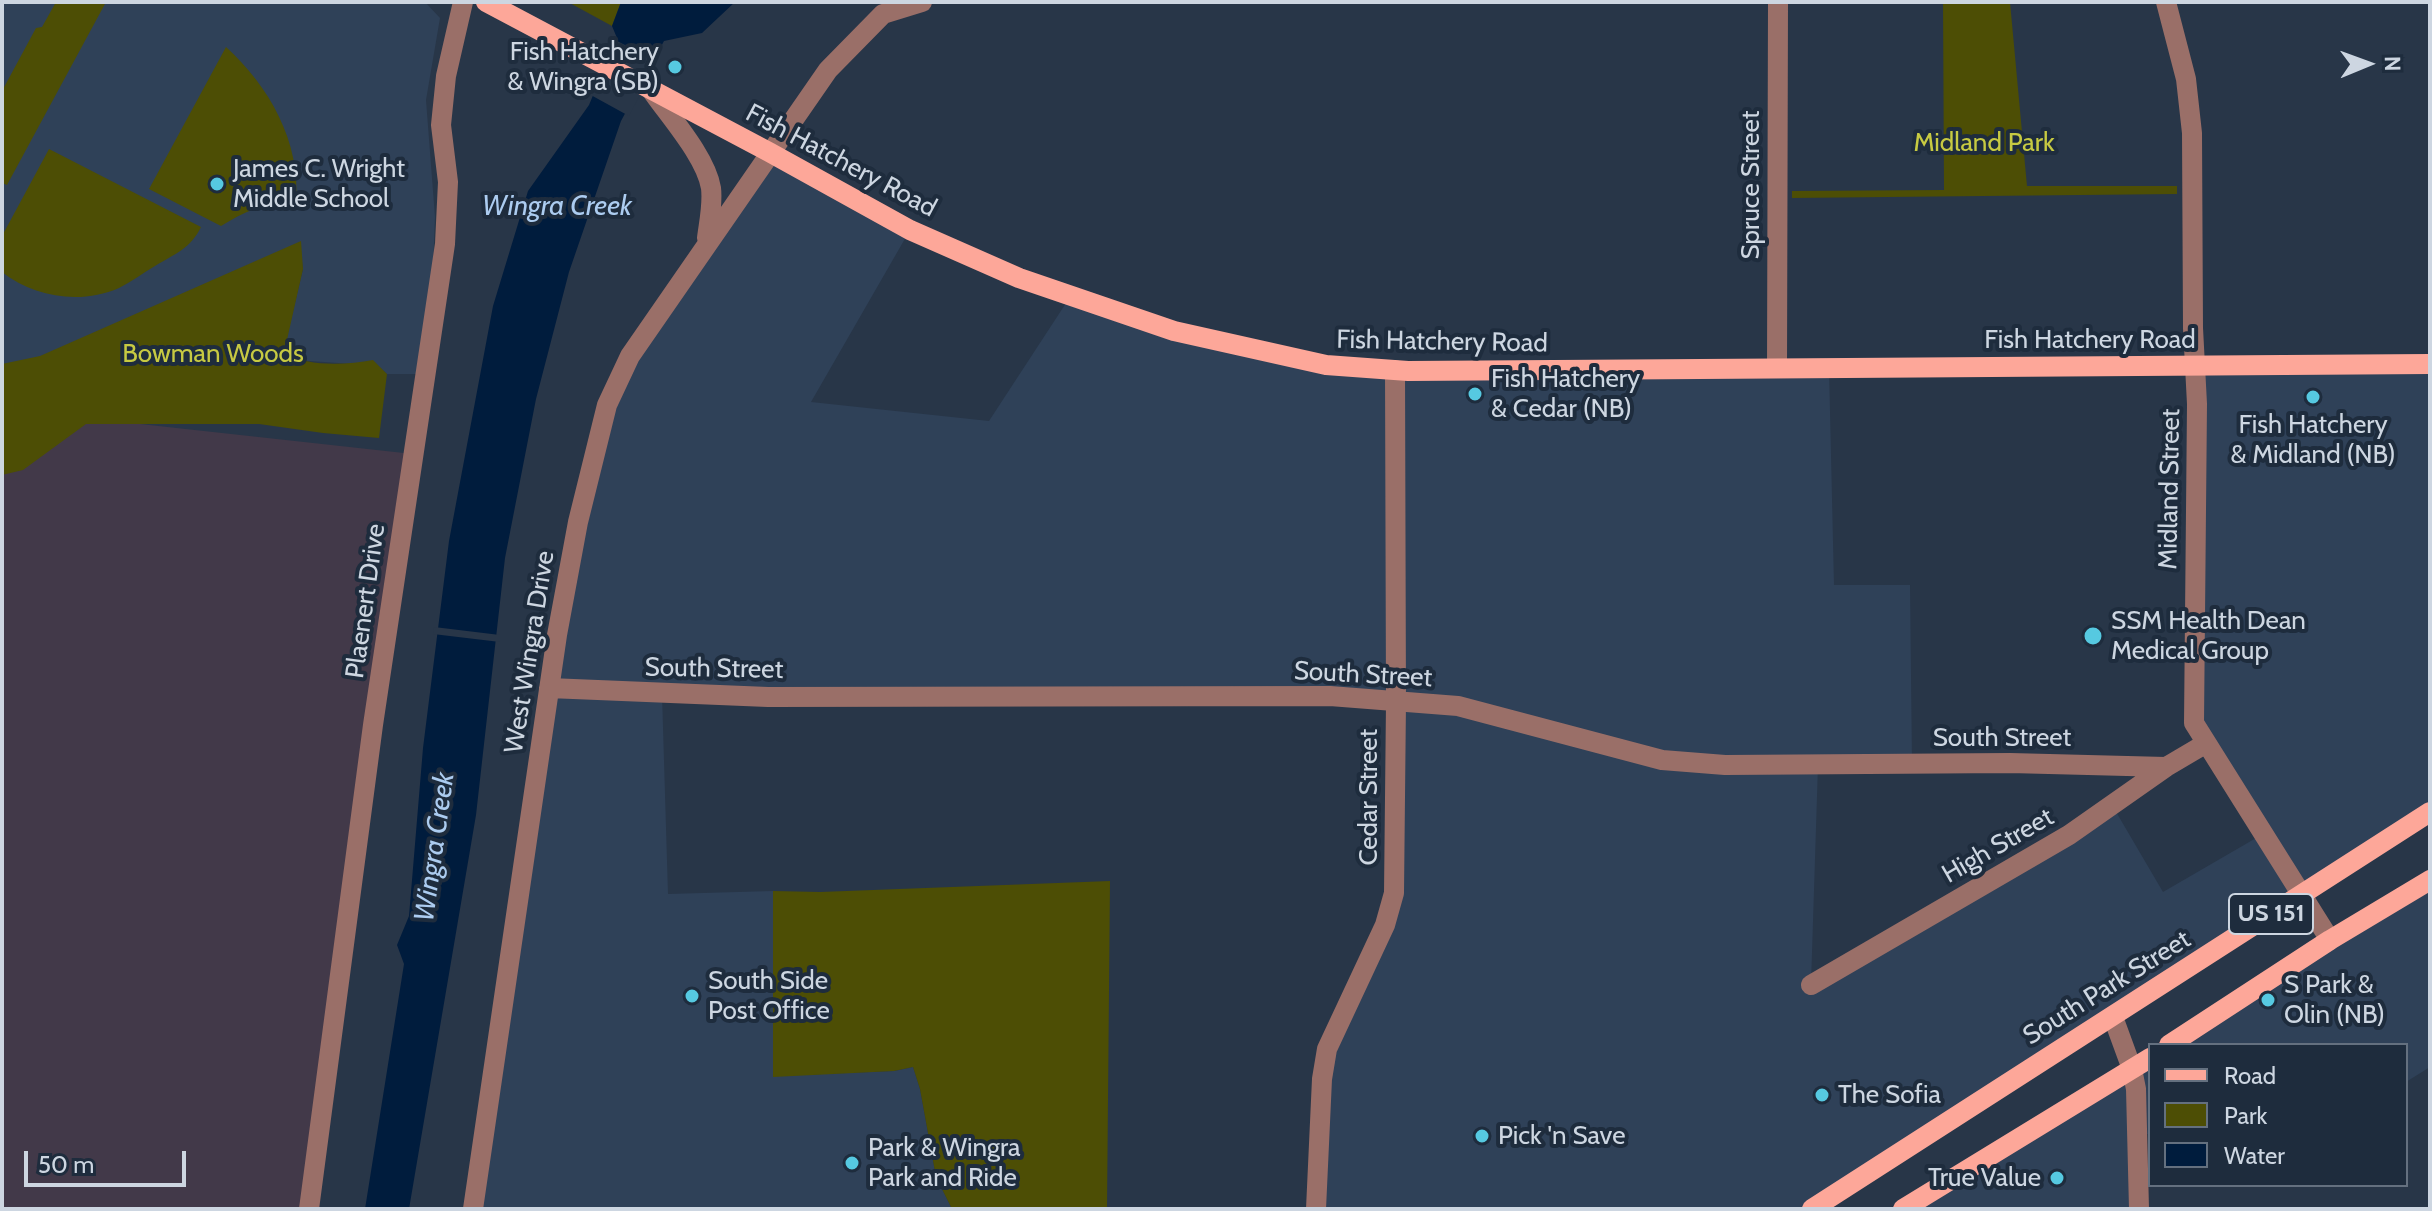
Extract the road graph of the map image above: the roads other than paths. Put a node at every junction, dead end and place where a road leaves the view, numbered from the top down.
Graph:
1 (463, 2) edge
2 (486, 2) edge
3 (922, 2) edge
4 (1778, 2) edge
5 (2166, 2) edge
6 (652, 91) junction
7 (769, 152) junction
8 (706, 242) junction
9 (2430, 364) edge
10 (2195, 365) junction
11 (1777, 368) junction
12 (1395, 370) junction
13 (549, 688) junction
14 (1396, 702) junction
15 (2205, 744) junction
16 (2166, 767) junction
17 (2430, 812) edge
18 (2430, 880) edge
19 (2302, 895) junction
20 (2330, 940) junction
21 (1811, 985) dead end
22 (2113, 1017) junction
23 (2172, 1043) edge
24 (2148, 1059) edge
25 (2132, 1069) junction
26 (309, 1209) edge
27 (473, 1209) edge
28 (1316, 1209) edge
29 (1812, 1209) edge
30 (1903, 1209) edge
31 (2139, 1209) edge

1 - 26 street, Plaenert Drive
2 - 6 main road, Fish Hatchery Road
3 - 7 street, West Wingra Drive
4 - 11 street, Spruce Street
5 - 10 street, Midland Street
6 - 7 main road, Fish Hatchery Road
6 - 8 street
7 - 8 street, West Wingra Drive
7 - 12 main road, Fish Hatchery Road
8 - 13 street, West Wingra Drive
9 - 10 main road, Fish Hatchery Road
10 - 11 main road, Fish Hatchery Road
10 - 15 street, Midland Street
11 - 12 main road, Fish Hatchery Road
12 - 14 street, Cedar Street
13 - 14 street, South Street
13 - 27 street, West Wingra Drive
14 - 16 street, South Street
14 - 28 street, Cedar Street
15 - 16 street, High Street
15 - 19 street, Midland Street
16 - 21 street, High Street
17 - 19 main road, South Park Street / US 151
18 - 20 main road, US 151
19 - 20 street, Midland Street
19 - 22 main road, South Park Street / US 151
20 - 23 main road, US 151
22 - 25 street
22 - 29 main road, South Park Street / US 151
24 - 25 main road
25 - 30 main road
25 - 31 street

